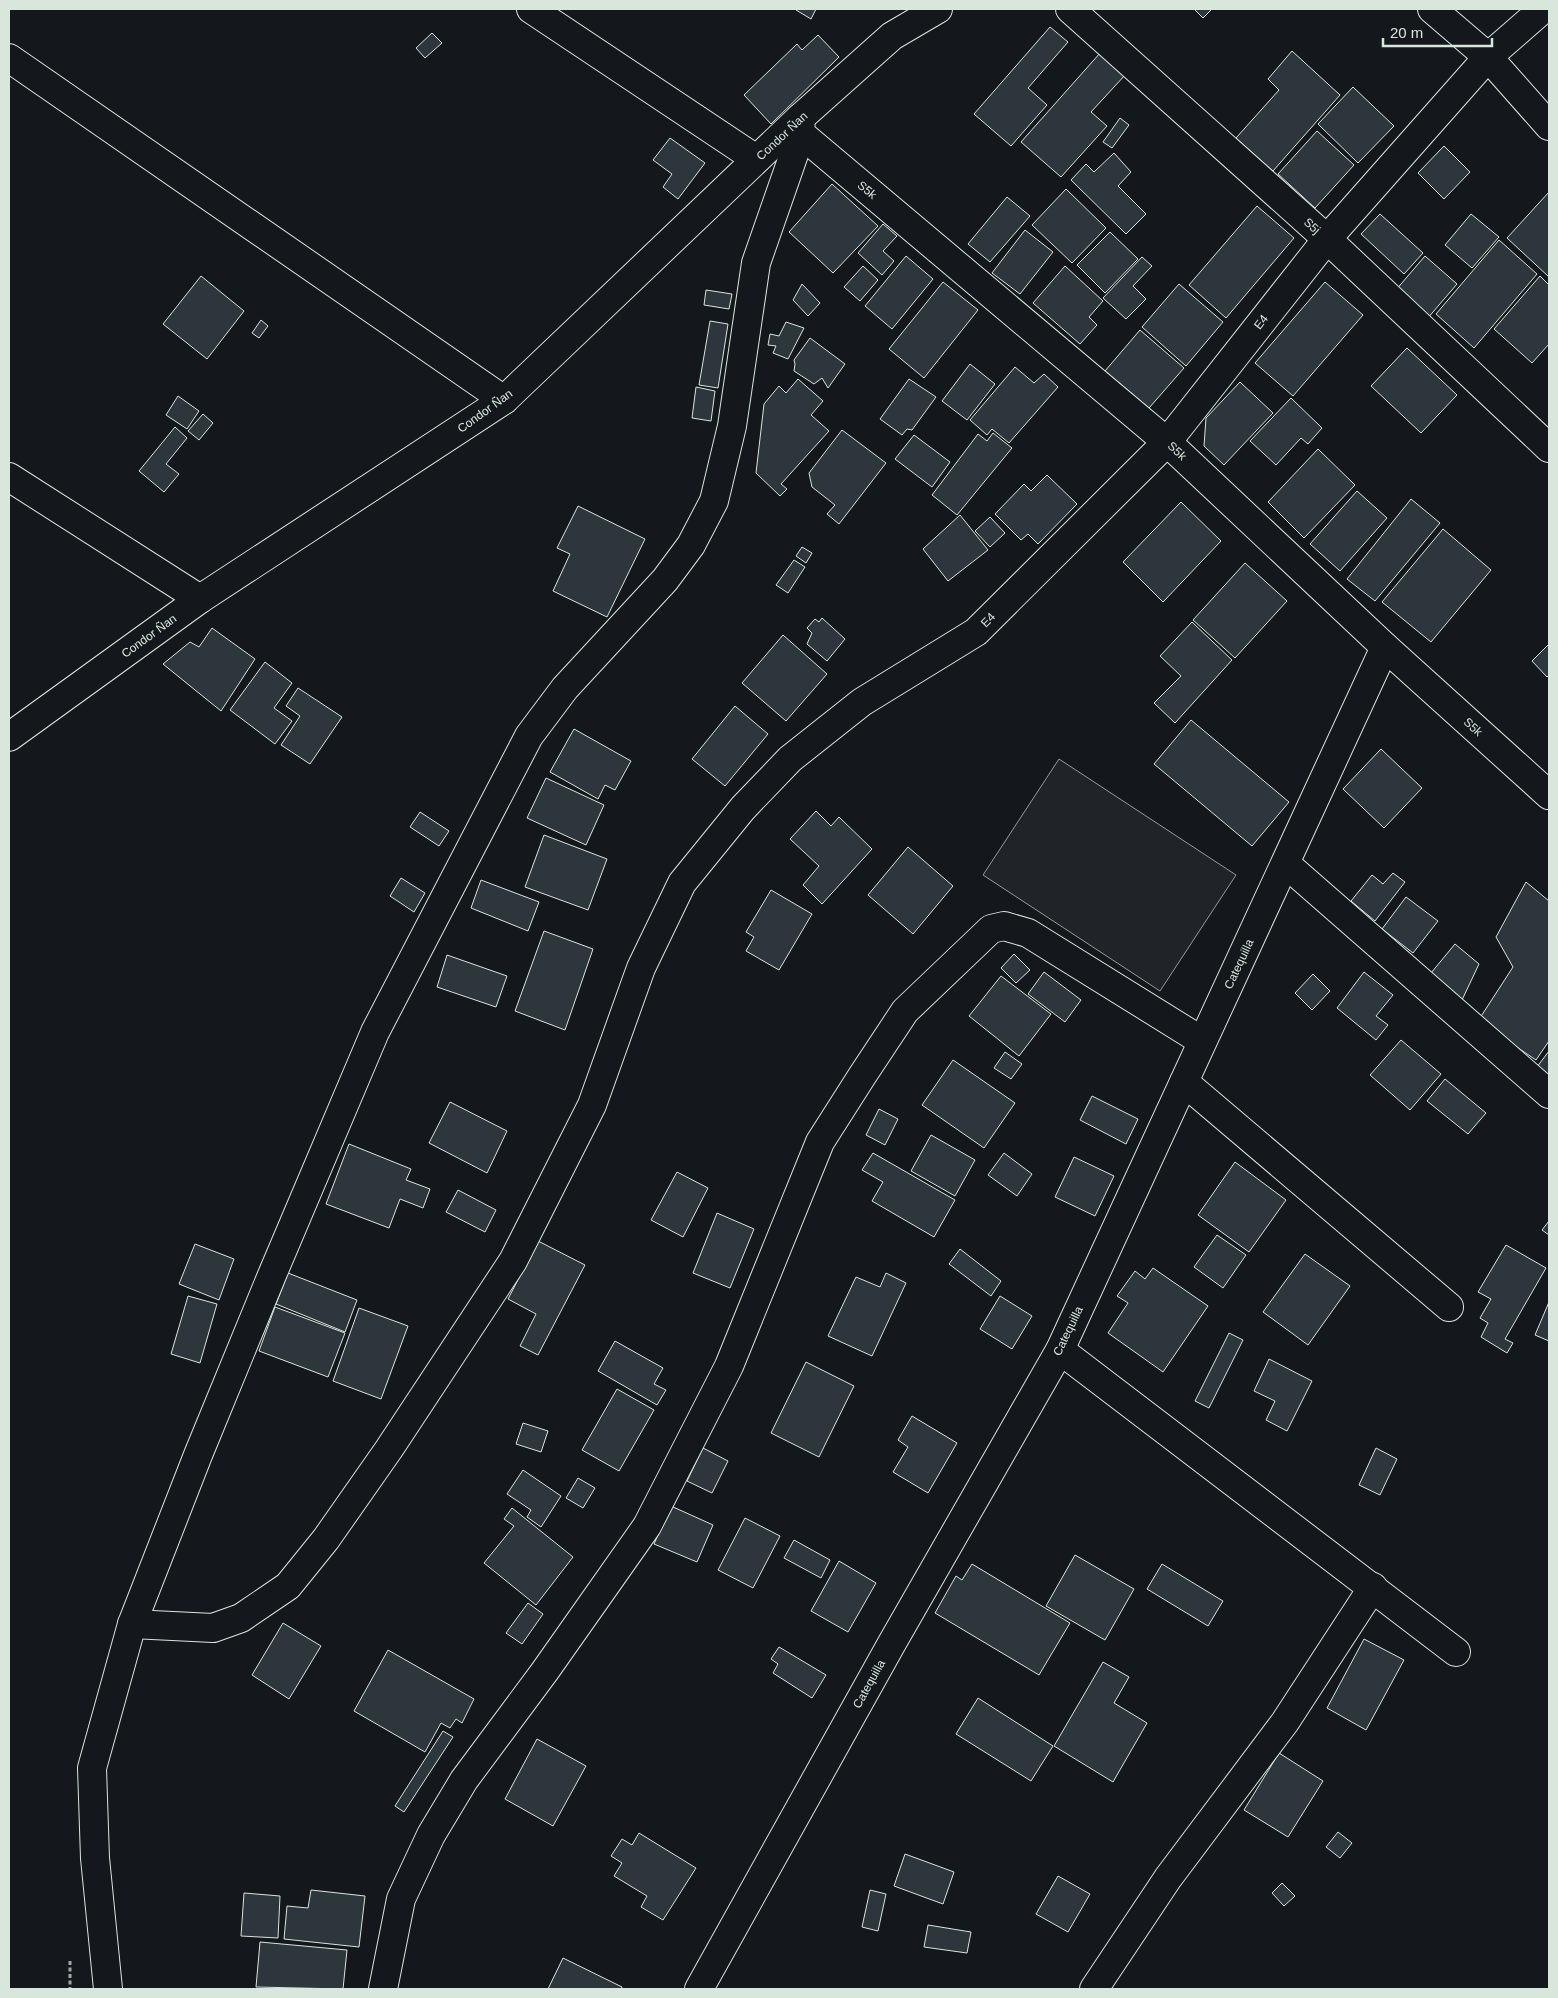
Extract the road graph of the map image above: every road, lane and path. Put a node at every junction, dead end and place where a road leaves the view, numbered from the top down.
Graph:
1 (531, 9) edge
2 (938, 9) edge
3 (1070, 9) edge
4 (1432, 9) edge
5 (1543, 9) edge
6 (1488, 57) junction
7 (9, 58) edge
8 (801, 126) junction
9 (1549, 126) edge
10 (756, 159) junction
11 (1327, 239) junction
12 (504, 400) junction
13 (1167, 442) junction
14 (1549, 448) edge
15 (9, 477) edge
16 (200, 599) junction
17 (1385, 647) junction
18 (9, 736) edge
19 (1549, 795) edge
20 (1286, 864) junction
21 (1202, 1041) junction
22 (1184, 1082) junction
23 (1549, 1094) edge
24 (1449, 1308) dead end
25 (1060, 1350) junction
26 (1373, 1587) junction
27 (132, 1624) junction
28 (1456, 1652) dead end
29 (108, 1989) edge
30 (383, 1989) edge
31 (700, 1989) edge
32 (1094, 1989) edge

1 - 10 street
2 - 8 street, Condor Ñan
3 - 11 street, S5j
4 - 6 street
5 - 6 street, E4
6 - 9 street
6 - 11 street, E4
7 - 12 street
8 - 10 street, Condor Ñan
8 - 13 street, S5k
8 - 27 street
10 - 12 street, Condor Ñan
11 - 13 street, E4
11 - 14 street, S5j
12 - 16 street, Condor Ñan
13 - 17 street, S5k
13 - 27 street, E4
15 - 16 street
16 - 18 street, Condor Ñan
17 - 19 street, S5k
17 - 20 street, Catequilla
20 - 21 street, Catequilla
20 - 23 street
21 - 22 street, Catequilla
21 - 30 street
22 - 24 street
22 - 25 street, Catequilla
25 - 26 street
25 - 31 street, Catequilla
26 - 28 street
26 - 32 street
27 - 29 street

